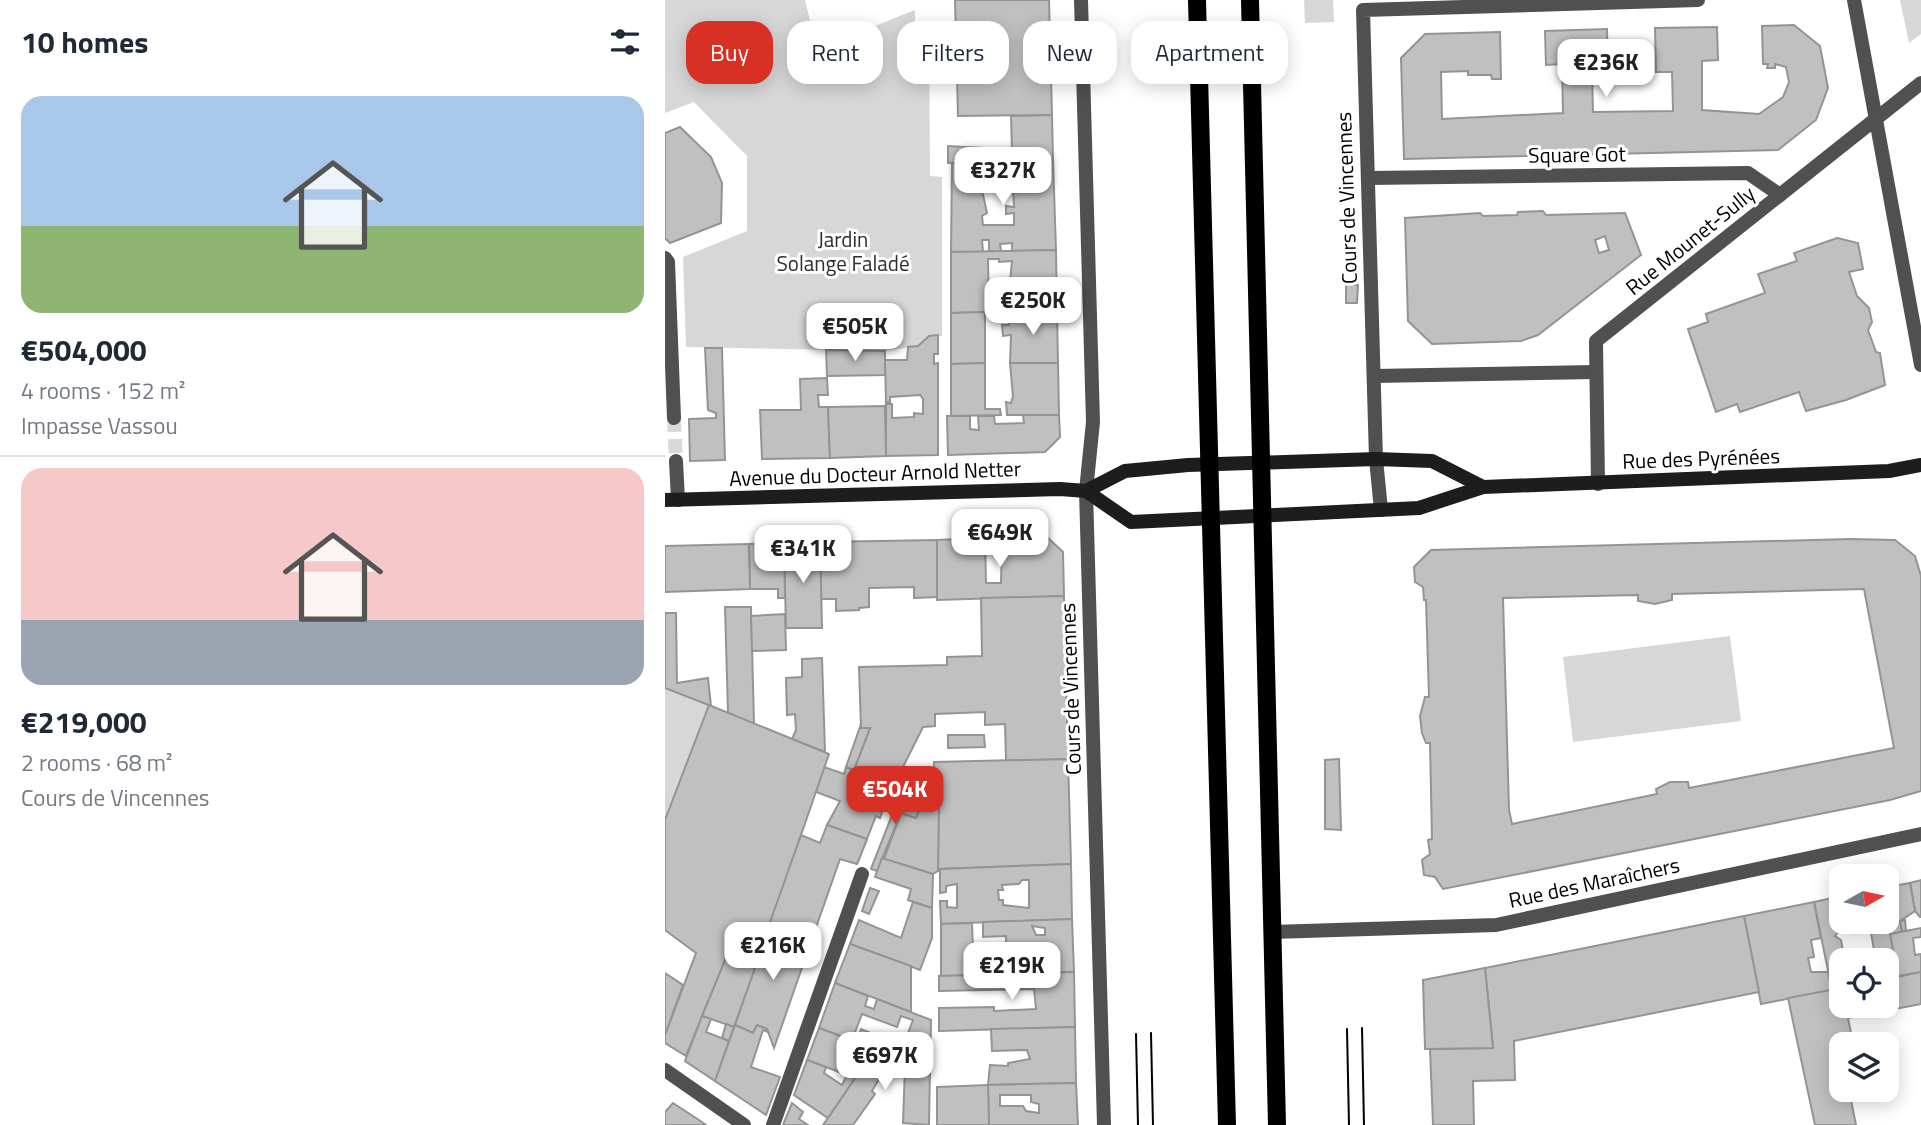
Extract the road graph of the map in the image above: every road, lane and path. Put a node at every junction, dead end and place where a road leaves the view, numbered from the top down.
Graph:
1 (1081, 0) edge
2 (1197, 0) edge
3 (1250, 0) edge
4 (1698, 0) edge
5 (1854, 0) edge
6 (1921, 83) edge
7 (1877, 120) junction
8 (1368, 178) junction
9 (1780, 195) junction
10 (665, 258) edge
11 (1921, 365) edge
12 (1596, 372) junction
13 (1374, 376) junction
14 (674, 418) tunnel mouth
15 (1377, 459) junction
16 (676, 461) tunnel mouth
17 (1261, 462) junction
18 (1209, 464) junction
19 (1921, 466) edge
20 (1598, 484) junction
21 (1483, 487) junction
22 (1086, 491) junction
23 (671, 500) edge
24 (1381, 510) junction
25 (1262, 516) junction
26 (1210, 518) junction
27 (1921, 834) edge
28 (862, 874) dead end
29 (1272, 932) junction
30 (665, 1070) edge
31 (744, 1125) edge
32 (773, 1125) edge
33 (1104, 1125) edge
34 (1227, 1125) edge
35 (1277, 1125) edge

1 - 22 street, Cours de Vincennes
2 - 18 main road
3 - 17 main road
4 - 8 street, Cours de Vincennes
5 - 7 street
6 - 7 street, Rue Mounet-Sully
7 - 9 street, Rue Mounet-Sully
7 - 11 street
8 - 9 street, Square Got
8 - 13 street, Cours de Vincennes
9 - 12 street, Rue Mounet-Sully
10 - 14 street
12 - 13 street
12 - 20 street, Rue Mounet-Sully
13 - 15 street, Cours de Vincennes
15 - 17 main road, Rue des Pyrénées
15 - 21 main road, Rue des Pyrénées
15 - 24 street, Cours de Vincennes
16 - 23 street
17 - 18 main road
17 - 25 main road
18 - 22 main road
18 - 26 main road
19 - 20 main road, Rue des Pyrénées
20 - 21 main road, Rue des Pyrénées
21 - 24 main road, Rue des Pyrénées
22 - 23 main road, Avenue du Docteur Arnold Netter
22 - 26 main road
22 - 33 street, Cours de Vincennes
24 - 25 main road, Rue des Pyrénées
25 - 26 main road
25 - 29 main road
26 - 34 main road
27 - 29 street, Rue des Maraîchers
28 - 32 street
29 - 35 main road
30 - 31 street

